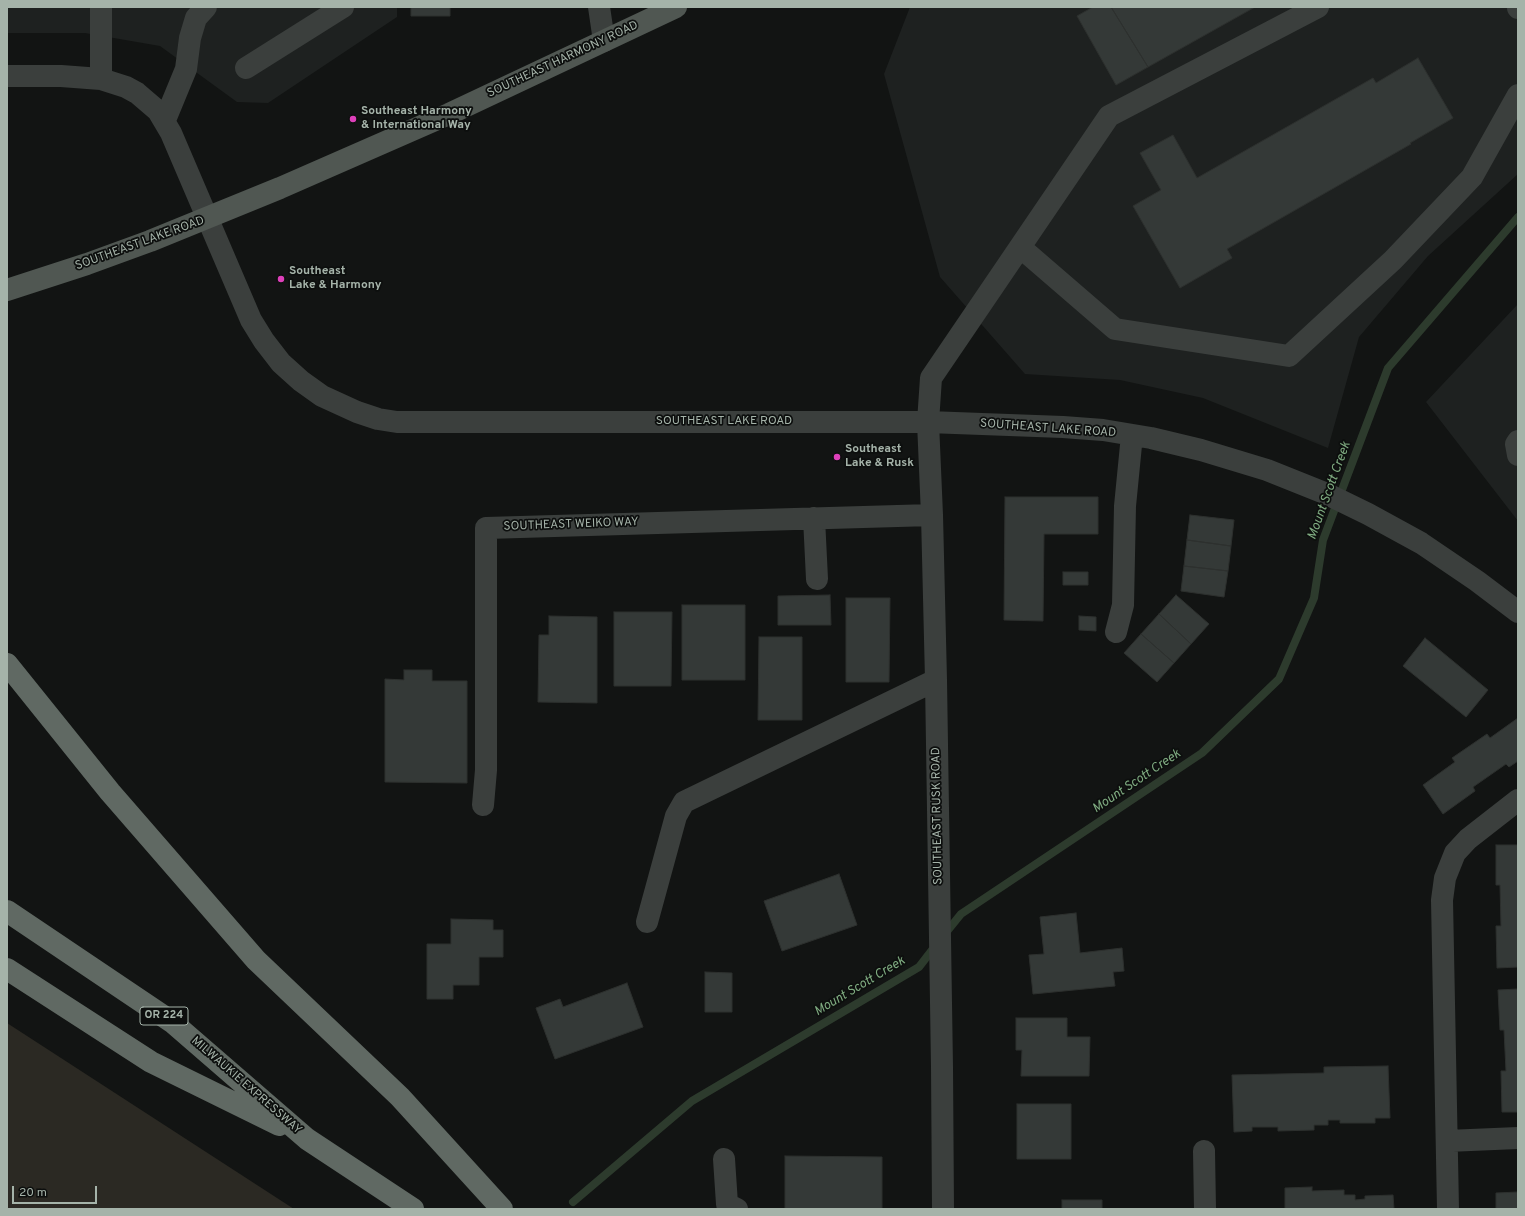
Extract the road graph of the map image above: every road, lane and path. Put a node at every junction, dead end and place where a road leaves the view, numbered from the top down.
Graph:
1 (101, 7) edge
2 (206, 7) edge
3 (343, 7) edge
4 (599, 7) edge
5 (676, 7) edge
6 (1318, 7) edge
7 (604, 41) junction
8 (246, 68) dead end
9 (7, 76) edge
10 (100, 79) junction
11 (1518, 95) edge
12 (165, 120) junction
13 (208, 217) junction
14 (1020, 247) junction
15 (7, 290) edge
16 (928, 422) junction
17 (1132, 435) junction
18 (1518, 441) edge
19 (1518, 455) edge
20 (932, 515) junction
21 (814, 518) junction
22 (817, 579) dead end
23 (1518, 612) edge
24 (1116, 632) dead end
25 (7, 664) edge
26 (936, 680) junction
27 (1518, 800) edge
28 (483, 805) dead end
29 (7, 911) edge
30 (647, 922) dead end
31 (7, 969) edge
32 (1518, 1138) edge
33 (307, 1139) junction
34 (1447, 1141) junction
35 (1204, 1151) dead end
36 (724, 1159) dead end
37 (413, 1209) edge
38 (502, 1209) edge
39 (737, 1209) edge
40 (943, 1209) edge
41 (1205, 1209) edge
42 (1448, 1209) edge

1 - 10 street
2 - 12 street
3 - 8 street
4 - 7 street
5 - 7 main road, SOUTHEAST HARMONY ROAD
6 - 14 street, SOUTHEAST RUSK ROAD
7 - 13 main road, SOUTHEAST HARMONY ROAD
9 - 10 street
10 - 12 street
11 - 14 street
12 - 13 street
13 - 15 main road, SOUTHEAST LAKE ROAD
13 - 16 street, SOUTHEAST LAKE ROAD
14 - 16 street, SOUTHEAST RUSK ROAD
16 - 17 street, SOUTHEAST LAKE ROAD
16 - 20 street, SOUTHEAST RUSK ROAD
17 - 23 street, SOUTHEAST LAKE ROAD
17 - 24 street
18 - 19 street
20 - 21 street, SOUTHEAST WEIKO WAY
20 - 26 street, SOUTHEAST RUSK ROAD
21 - 22 street
21 - 28 street, SOUTHEAST WEIKO WAY
25 - 38 highway
26 - 30 street
26 - 40 street, SOUTHEAST RUSK ROAD
27 - 34 street
29 - 33 highway, MILWAUKIE EXPRESSWAY / OR 224
31 - 33 highway, MILWAUKIE EXPRESSWAY / OR 224
32 - 34 street
33 - 37 highway, MILWAUKIE EXPRESSWAY / OR 224
34 - 42 street
35 - 41 street
36 - 39 street

